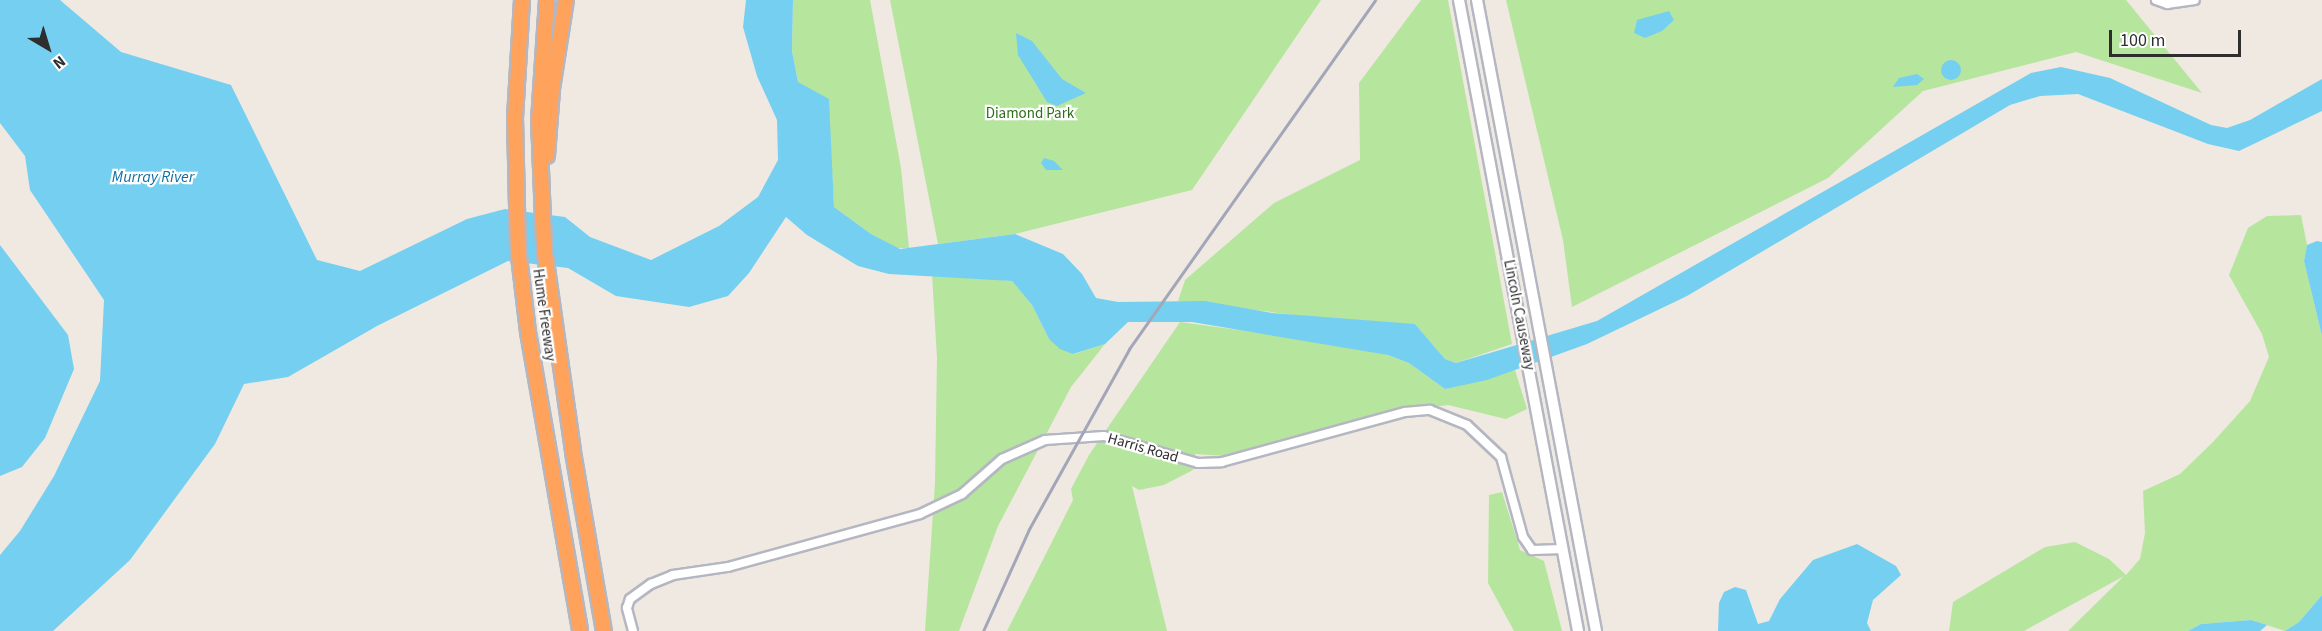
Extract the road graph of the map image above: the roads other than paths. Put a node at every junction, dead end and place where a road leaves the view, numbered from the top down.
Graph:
1 (547, 0) edge
2 (566, 0) edge
3 (1459, 0) edge
4 (1477, 0) edge
5 (2156, 0) edge
6 (2195, 0) edge
7 (522, 4) edge
8 (544, 120) junction
9 (1580, 546) junction
10 (1563, 549) junction
11 (580, 631) edge
12 (604, 631) edge
13 (633, 631) edge
14 (1578, 631) edge
15 (1596, 631) edge

1 - 8 highway
2 - 8 highway
3 - 10 main road, Lincoln Causeway
4 - 9 main road, Lincoln Causeway
5 - 6 street
7 - 11 highway, Hume Freeway
8 - 12 highway, Hume Freeway
9 - 10 main road
9 - 15 main road, Lincoln Causeway
10 - 13 street, Harris Road
10 - 14 main road, Lincoln Causeway

